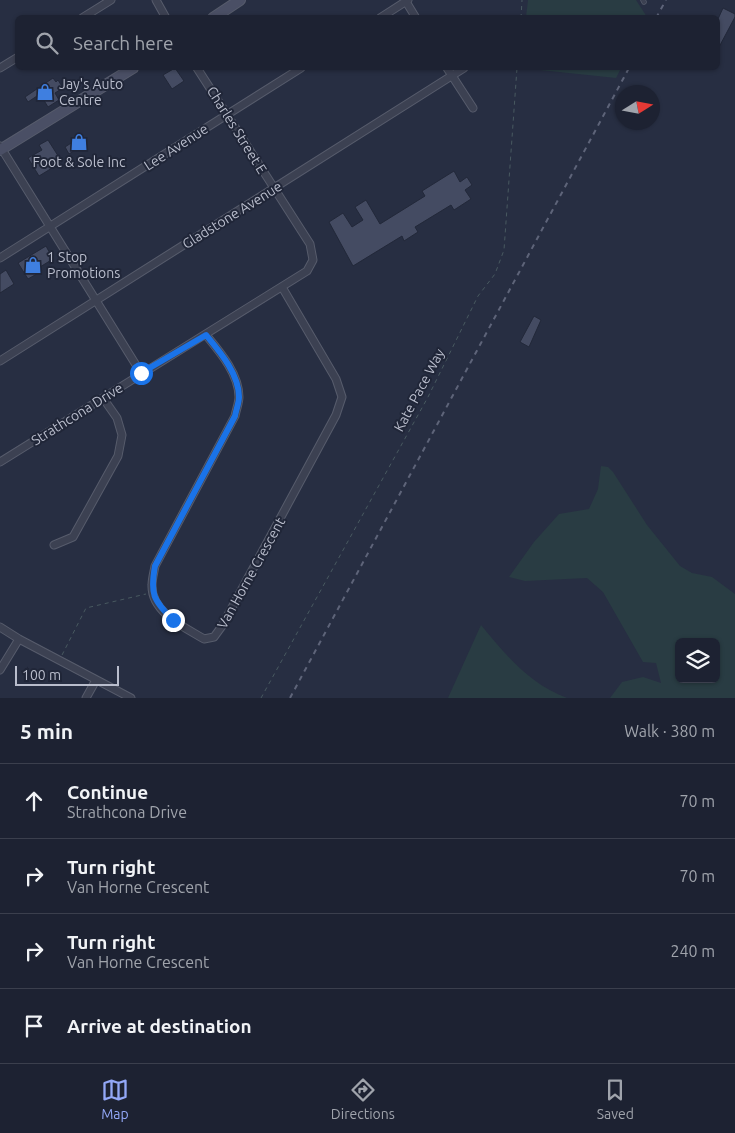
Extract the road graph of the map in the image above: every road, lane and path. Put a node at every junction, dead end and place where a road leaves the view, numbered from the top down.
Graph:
1 (111, 0) edge
2 (156, 0) edge
3 (240, 0) edge
4 (406, 0) edge
5 (522, 0) edge
6 (87, 15) edge
7 (164, 15) edge
8 (218, 15) edge
9 (384, 15) edge
10 (414, 15) edge
11 (521, 15) edge
12 (15, 59) edge
13 (0, 68) edge
14 (130, 70) edge
15 (198, 70) edge
16 (298, 70) edge
17 (449, 70) edge
18 (461, 70) edge
19 (517, 70) edge
20 (452, 75) junction
21 (473, 108) dead end
22 (226, 115) junction
23 (1, 149) edge
24 (274, 188) junction
25 (51, 227) junction
26 (0, 258) edge
27 (282, 287) junction
28 (96, 301) junction
29 (206, 335) junction
30 (0, 361) edge
31 (141, 373) junction
32 (103, 398) junction
33 (0, 462) edge
34 (54, 545) dead end
35 (154, 592) junction
36 (0, 627) edge
37 (19, 639) junction
38 (59, 661) junction
39 (0, 670) edge
40 (96, 680) junction
41 (86, 698) edge
42 (131, 698) edge
43 (261, 698) edge

1 - 6 street
2 - 7 street
3 - 8 main road
4 - 9 street
4 - 10 street
5 - 11 path
12 - 13 street
14 - 23 main road
15 - 22 street, Charles Street E
16 - 22 street, Lee Avenue
17 - 20 street
18 - 20 street, Gladstone Avenue
19 - 43 path, Kate Pace Way
20 - 21 street
20 - 24 street, Gladstone Avenue
22 - 24 street, Charles Street E
22 - 25 street, Lee Avenue
23 - 25 street
24 - 27 street, Charles Street E
24 - 28 street, Gladstone Avenue
25 - 26 street
25 - 28 street
27 - 29 street, Strathcona Drive
27 - 35 street, Van Horne Crescent
28 - 30 street, Gladstone Avenue
28 - 31 street
29 - 31 street, Strathcona Drive
29 - 35 street
31 - 32 street, Strathcona Drive
32 - 33 street, Strathcona Drive
32 - 34 street
35 - 38 path
36 - 37 street
37 - 38 street
37 - 39 street
38 - 40 street
40 - 41 street
40 - 42 street

